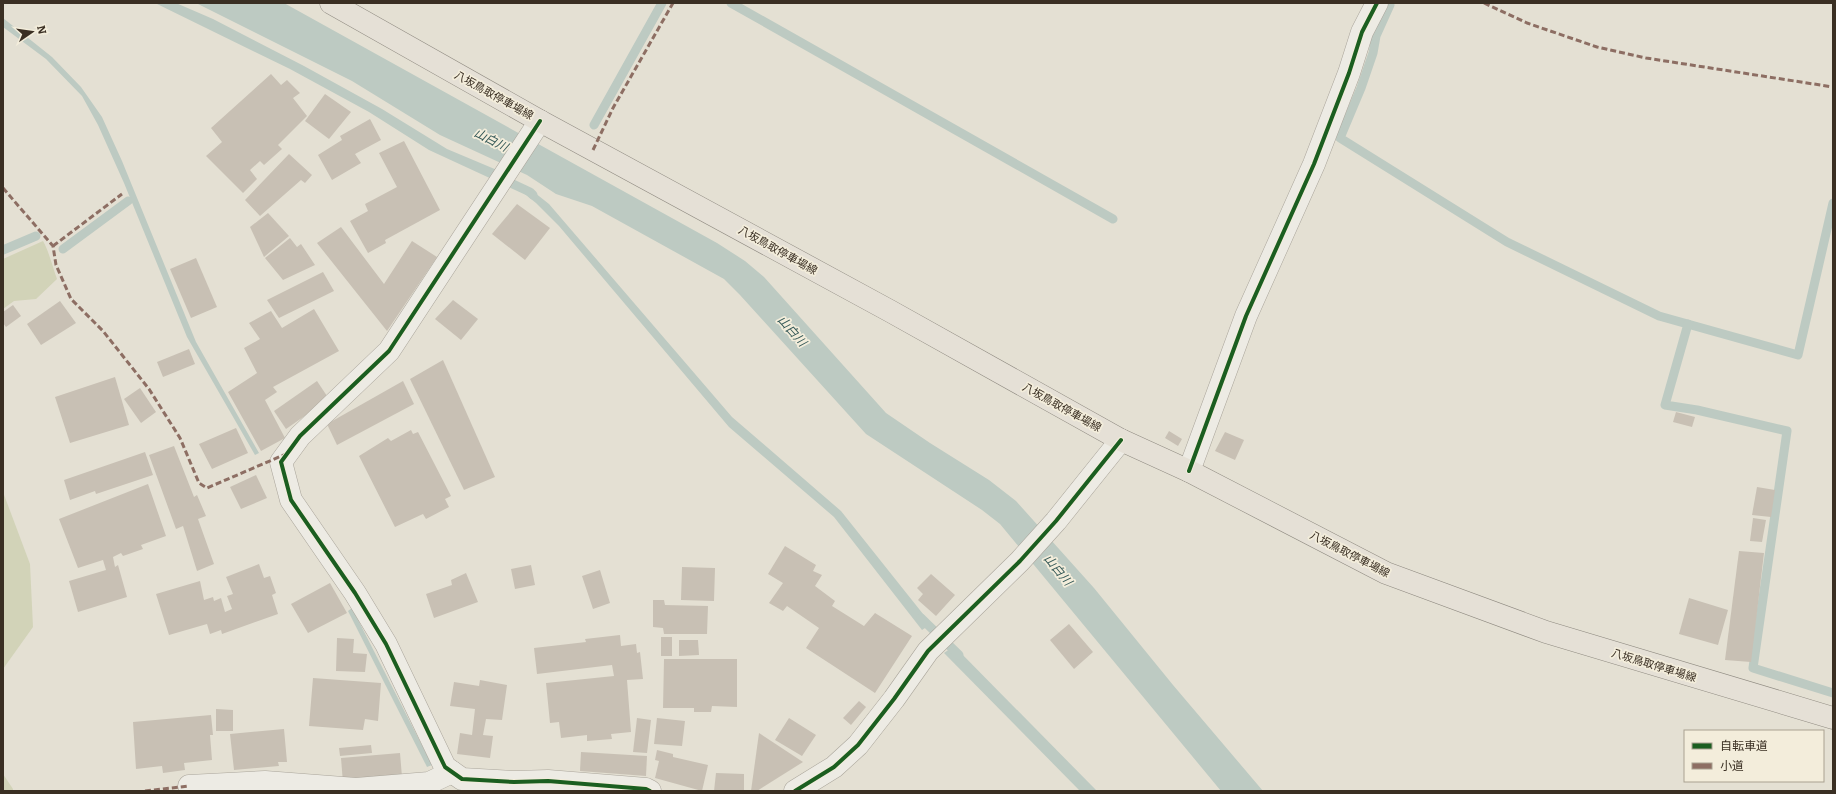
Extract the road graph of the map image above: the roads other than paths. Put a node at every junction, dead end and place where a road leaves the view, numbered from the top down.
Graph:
1 (331, 3) edge
2 (1377, 3) edge
3 (540, 121) junction
4 (1120, 440) junction
5 (1189, 471) junction
6 (1833, 718) edge
7 (452, 772) junction
8 (189, 786) dead end
9 (356, 790) edge
10 (650, 791) edge
11 (795, 791) edge

1 - 3 main road, 八坂鳥取停車場線
2 - 5 street
3 - 4 main road, 八坂鳥取停車場線
3 - 7 street
4 - 5 main road, 八坂鳥取停車場線
4 - 11 street
5 - 6 main road, 八坂鳥取停車場線
7 - 9 street
7 - 10 street
8 - 9 street

